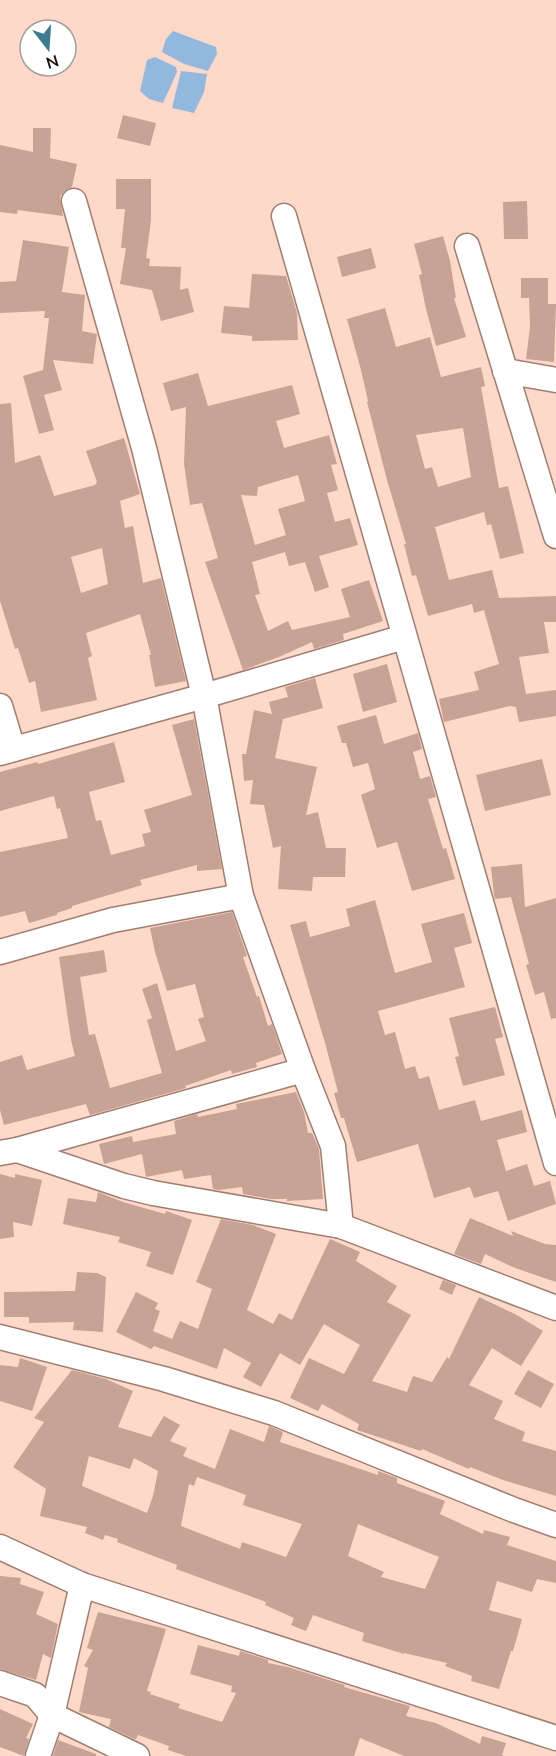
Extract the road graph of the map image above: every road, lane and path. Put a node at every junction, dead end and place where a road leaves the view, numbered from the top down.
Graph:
1 (74, 201) dead end
2 (284, 216) dead end
3 (467, 246) dead end
4 (505, 371) junction
5 (556, 380) edge
6 (556, 536) edge
7 (404, 637) junction
8 (204, 696) junction
9 (0, 706) edge
10 (6, 751) edge
11 (241, 896) junction
12 (0, 952) edge
13 (303, 1070) junction
14 (8, 1151) edge
15 (556, 1163) edge
16 (340, 1226) junction
17 (556, 1308) edge
18 (0, 1337) edge
19 (556, 1525) edge
20 (0, 1547) edge
21 (82, 1585) junction
22 (0, 1683) edge
23 (52, 1715) junction
24 (556, 1738) edge
25 (38, 1756) edge
26 (137, 1756) edge

1 - 8 street
2 - 7 street
3 - 4 street
4 - 5 street
4 - 6 street
7 - 8 street
7 - 15 street
8 - 10 street
8 - 11 street
9 - 10 street
11 - 12 street
11 - 13 street
13 - 14 street
13 - 16 street
14 - 16 street
16 - 17 street
18 - 19 street
20 - 21 street
21 - 23 street
21 - 24 street
22 - 23 street
23 - 25 street
23 - 26 street

